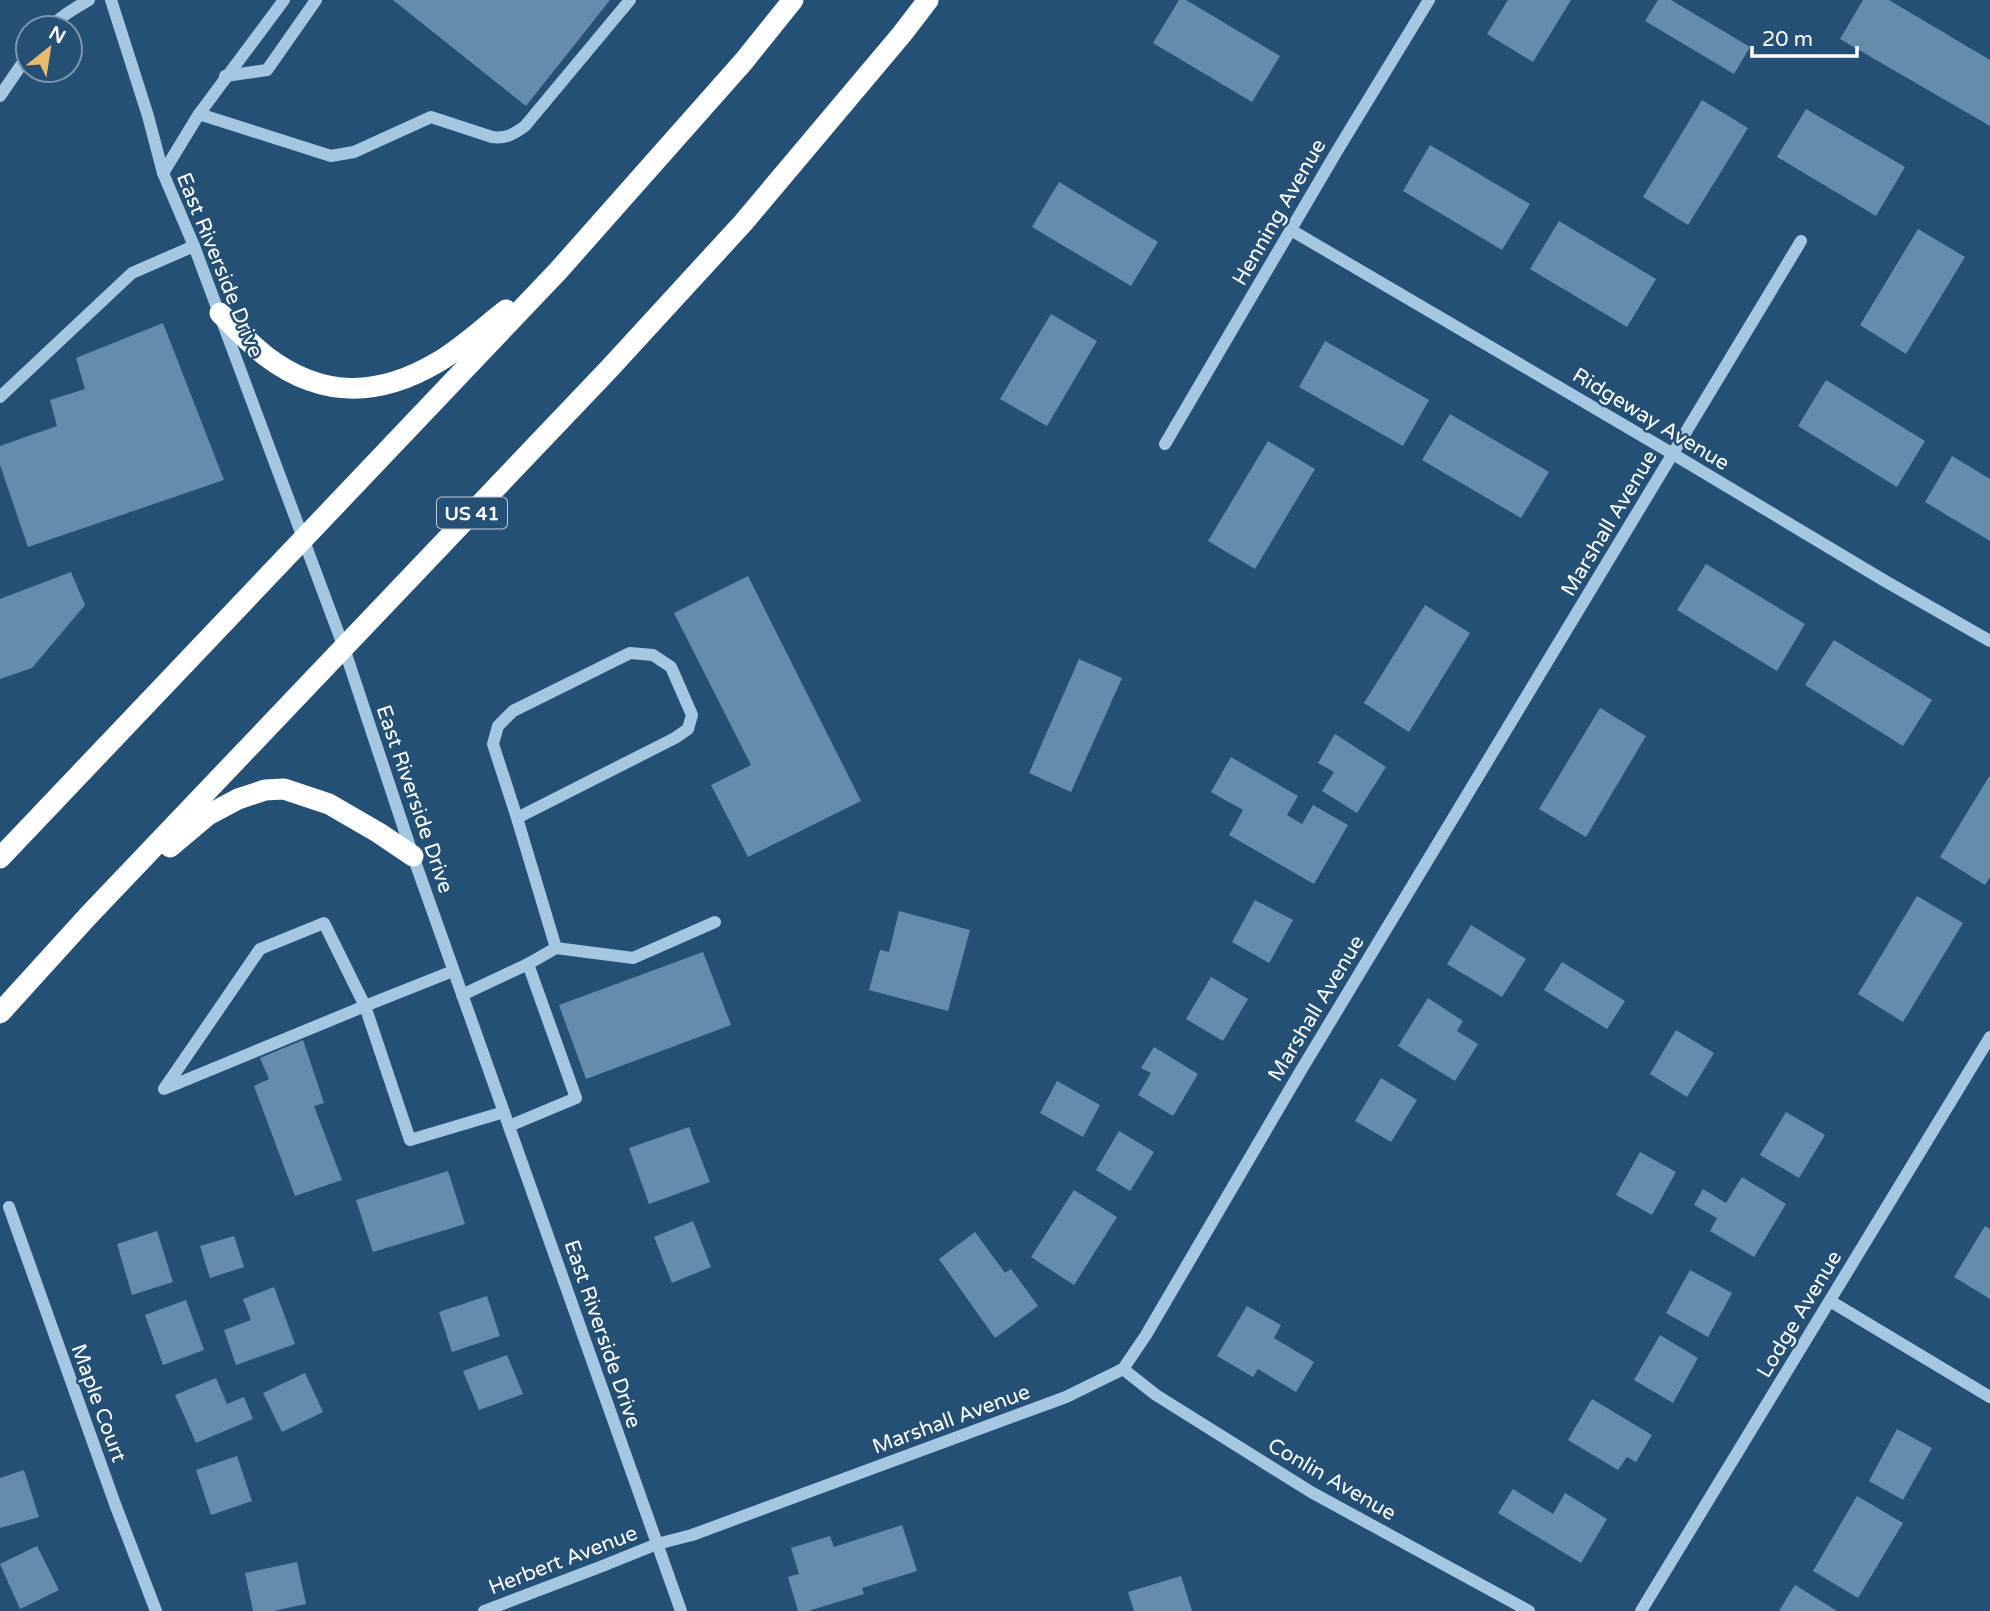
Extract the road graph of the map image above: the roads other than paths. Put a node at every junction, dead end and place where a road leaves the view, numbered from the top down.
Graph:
1 (89, 0) edge
2 (111, 0) edge
3 (284, 0) edge
4 (316, 0) edge
5 (630, 0) edge
6 (793, 0) edge
7 (928, 0) edge
8 (1429, 0) edge
9 (66, 14) edge
10 (14, 76) edge
11 (225, 76) junction
12 (0, 96) edge
13 (199, 114) junction
14 (163, 173) junction
15 (1292, 230) junction
16 (1801, 241) dead end
17 (194, 246) junction
18 (558, 271) junction
19 (219, 313) junction
20 (0, 397) edge
21 (1165, 444) dead end
22 (1673, 454) junction
23 (304, 538) junction
24 (1990, 641) edge
25 (344, 648) junction
26 (517, 818) junction
27 (413, 856) junction
28 (0, 858) edge
29 (88, 916) junction
30 (715, 922) dead end
31 (556, 948) junction
32 (528, 964) junction
33 (453, 971) junction
34 (462, 995) junction
35 (365, 1006) junction
36 (0, 1013) edge
37 (1988, 1044) edge
38 (504, 1112) junction
39 (509, 1126) junction
40 (9, 1207) dead end
41 (1830, 1301) junction
42 (1123, 1368) junction
43 (1990, 1397) edge
44 (657, 1544) junction
45 (156, 1611) edge
46 (484, 1611) edge
47 (681, 1611) edge
48 (1529, 1611) edge
49 (1641, 1611) edge

1 - 9 street
2 - 14 street, East Riverside Drive
3 - 11 street
4 - 11 street
5 - 13 street
6 - 18 highway
7 - 25 highway, US 41
8 - 15 street, Henning Avenue
10 - 12 street
11 - 13 street
13 - 14 street
14 - 17 street, East Riverside Drive
15 - 21 street, Henning Avenue
15 - 22 street, Ridgeway Avenue
16 - 22 street, Marshall Avenue
17 - 19 street, East Riverside Drive
17 - 20 street
18 - 19 highway
18 - 23 highway
19 - 23 street, East Riverside Drive
22 - 24 street, Ridgeway Avenue
22 - 42 street, Marshall Avenue
23 - 25 street, East Riverside Drive
23 - 28 highway
25 - 27 street, East Riverside Drive
25 - 29 highway, US 41
26 - 26 street
26 - 31 street
27 - 29 highway
27 - 33 street, East Riverside Drive
29 - 36 highway, US 41
30 - 31 street
31 - 32 street
32 - 34 street
32 - 39 street
33 - 34 street, East Riverside Drive
33 - 35 street
34 - 38 street, East Riverside Drive
35 - 35 street
35 - 38 street
37 - 41 street, Lodge Avenue
38 - 39 street, East Riverside Drive
39 - 44 street, East Riverside Drive
40 - 45 street, Maple Court
41 - 43 street
41 - 49 street, Lodge Avenue
42 - 44 street, Marshall Avenue
42 - 48 street, Conlin Avenue
44 - 46 street, Herbert Avenue
44 - 47 street, East Riverside Drive

